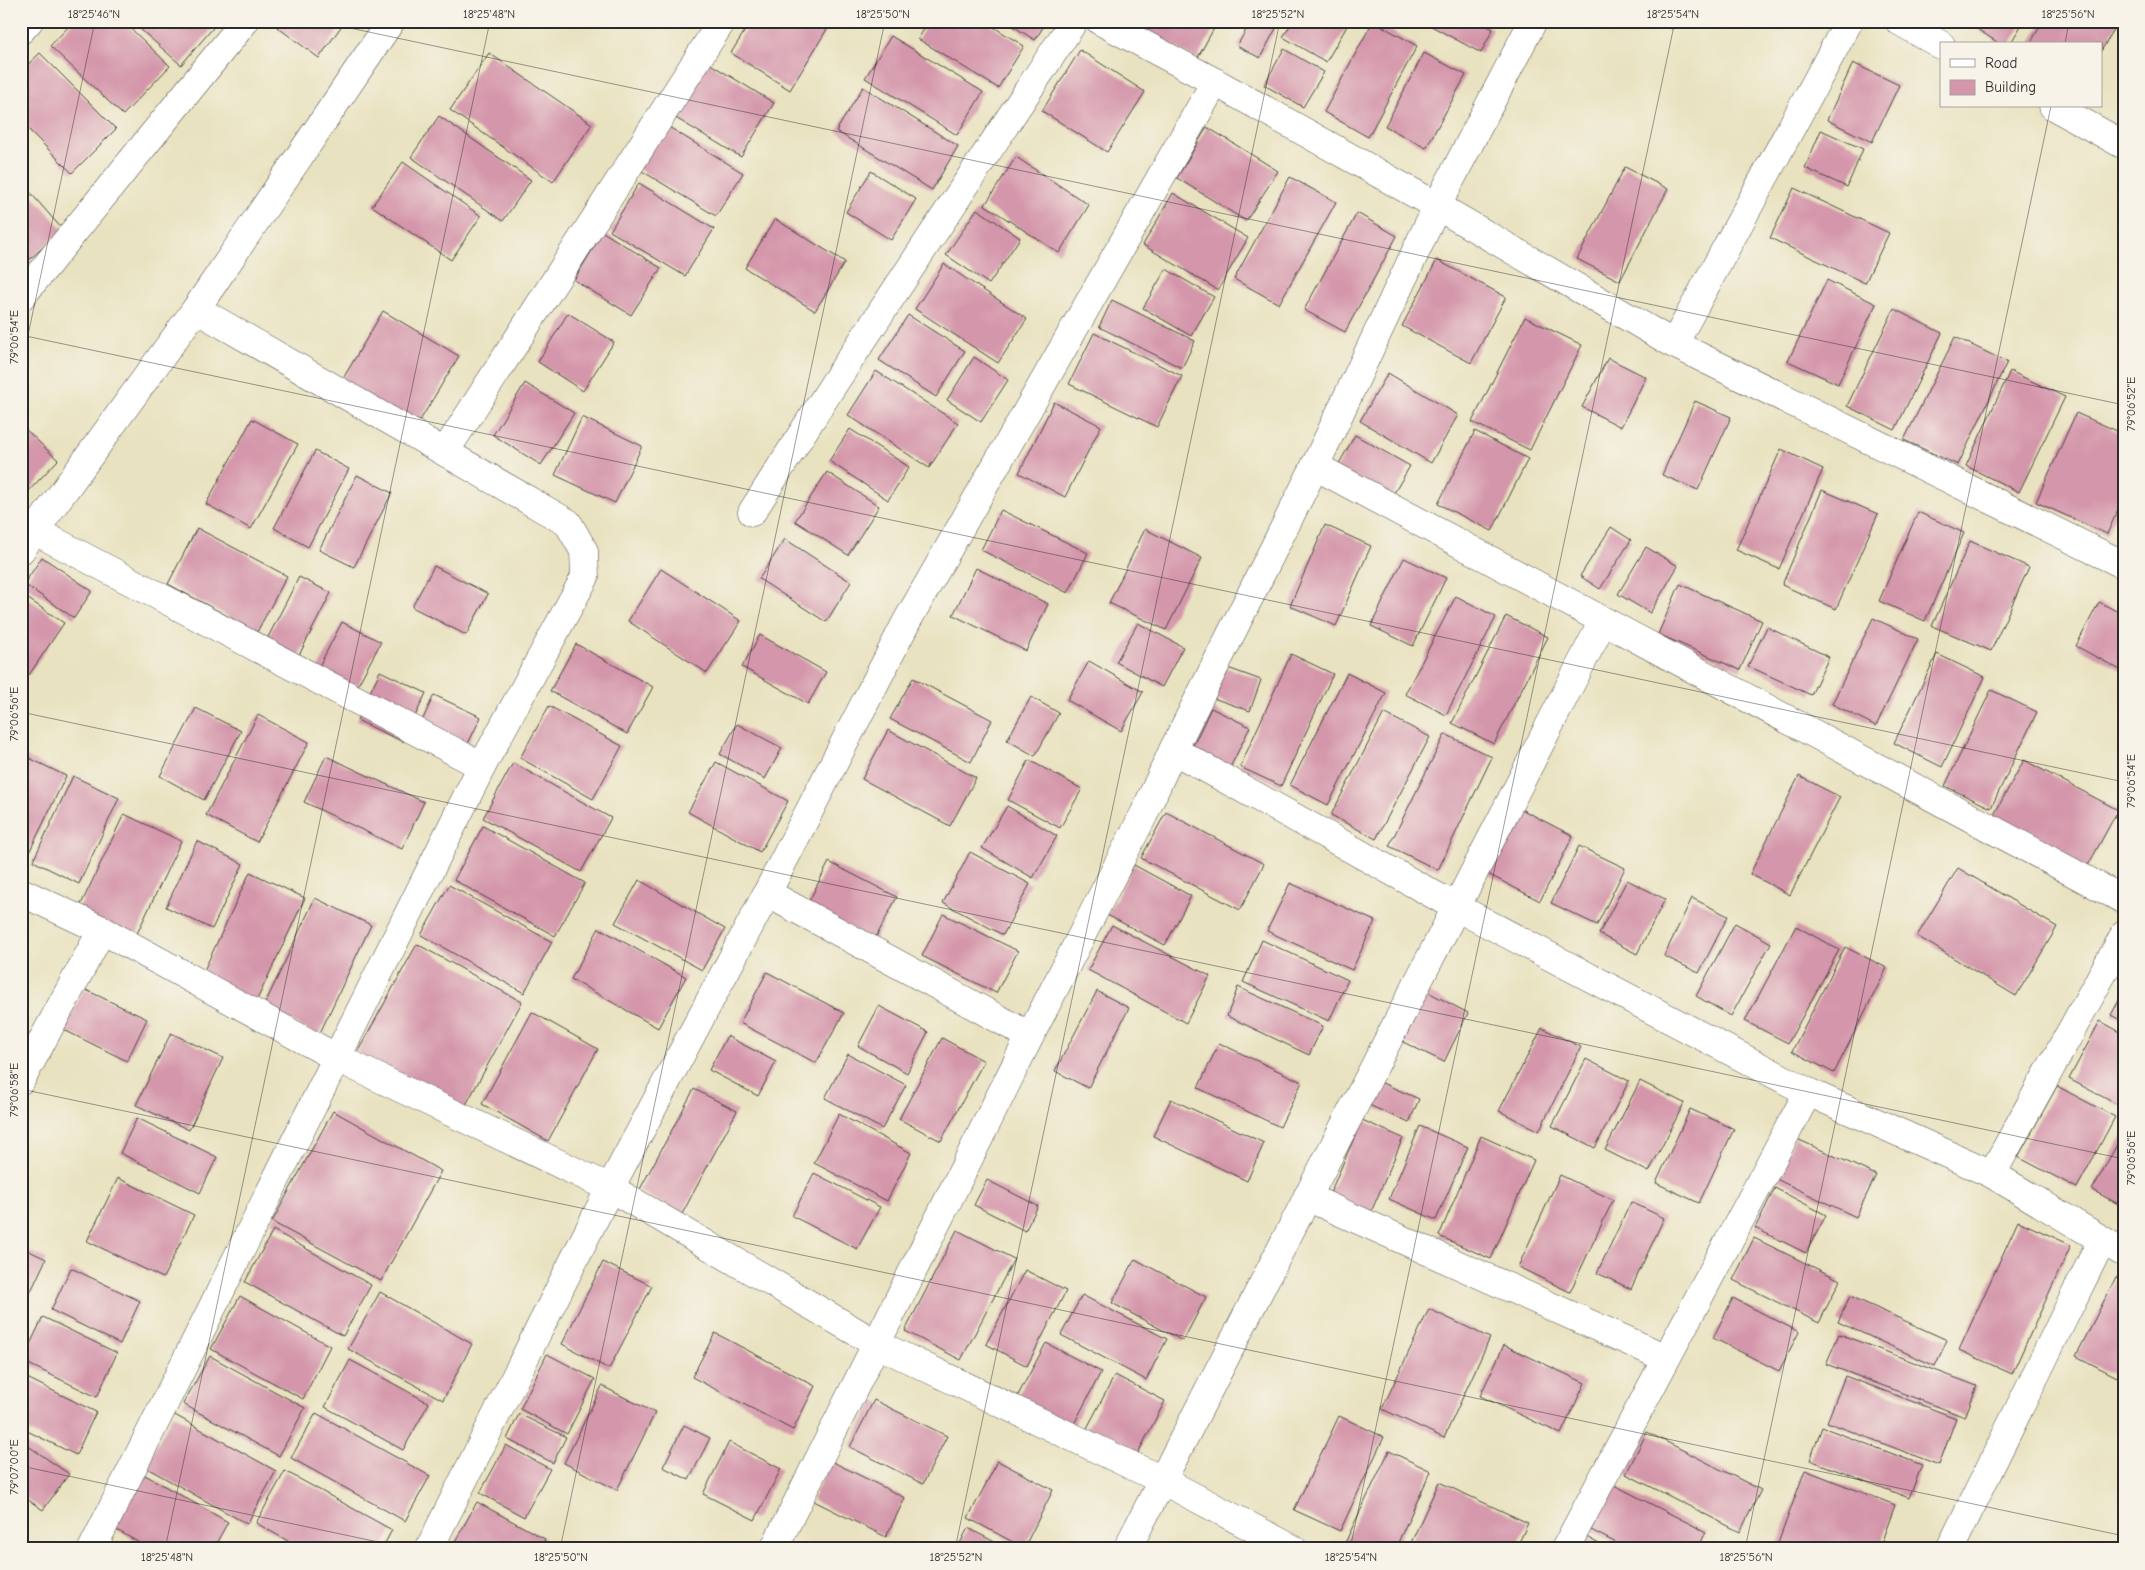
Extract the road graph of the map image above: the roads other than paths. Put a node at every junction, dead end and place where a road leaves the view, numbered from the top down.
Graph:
1 (29, 21) edge
2 (245, 21) edge
3 (391, 21) edge
4 (722, 21) edge
5 (1074, 21) edge
6 (1100, 21) edge
7 (1533, 21) edge
8 (1849, 21) edge
9 (1898, 21) edge
10 (21, 30) edge
11 (1940, 44) edge
12 (1215, 82) junction
13 (2057, 108) edge
14 (2124, 145) edge
15 (1436, 206) junction
16 (21, 297) edge
17 (196, 309) junction
18 (1674, 344) junction
19 (445, 452) junction
20 (1315, 466) junction
21 (752, 512) dead end
22 (28, 540) edge
23 (2124, 565) edge
24 (1603, 621) junction
25 (1173, 750) junction
26 (482, 766) junction
27 (21, 892) edge
28 (767, 894) junction
29 (2124, 900) edge
30 (1456, 907) junction
31 (102, 930) junction
32 (2124, 935) edge
33 (1030, 1036) junction
34 (337, 1058) junction
35 (21, 1080) edge
36 (1808, 1092) junction
37 (1992, 1174) junction
38 (610, 1188) junction
39 (1307, 1197) junction
40 (2113, 1246) edge
41 (877, 1344) junction
42 (1666, 1358) junction
43 (1162, 1480) junction
44 (92, 1549) edge
45 (429, 1549) edge
46 (774, 1549) edge
47 (1127, 1549) edge
48 (1293, 1549) edge
49 (1565, 1549) edge
50 (1950, 1549) edge

1 - 10 street
2 - 16 street
3 - 17 street
4 - 19 street
5 - 21 street
6 - 12 street
7 - 15 street
8 - 18 street
9 - 11 street
12 - 15 street
12 - 28 street
13 - 14 street
15 - 18 street
15 - 20 street
17 - 19 street
17 - 22 street
18 - 23 street
19 - 26 street
20 - 24 street
20 - 25 street
22 - 26 street
24 - 29 street
24 - 30 street
25 - 30 street
25 - 33 street
26 - 34 street
27 - 31 street
28 - 33 street
28 - 38 street
30 - 36 street
30 - 39 street
31 - 34 street
31 - 35 street
32 - 37 street
33 - 41 street
34 - 38 street
34 - 44 street
36 - 37 street
36 - 42 street
37 - 40 street
38 - 41 street
38 - 45 street
39 - 42 street
39 - 43 street
40 - 50 street
41 - 43 street
41 - 46 street
42 - 49 street
43 - 47 street
43 - 48 street

